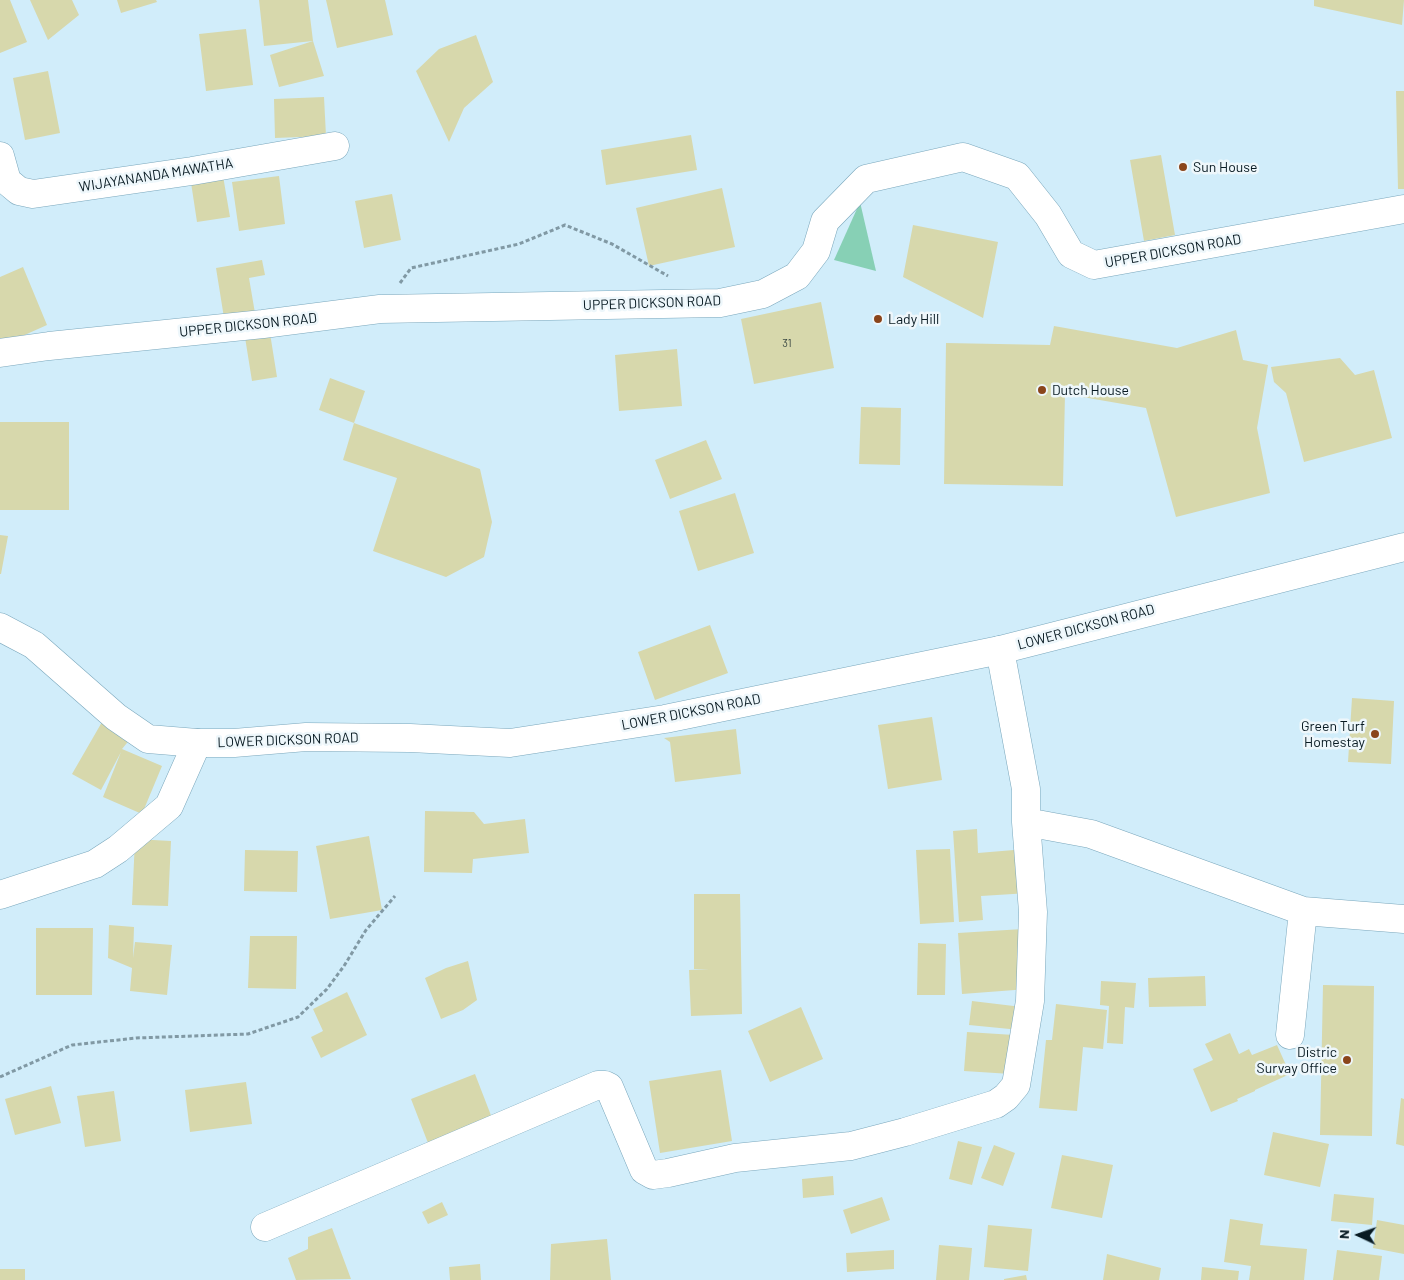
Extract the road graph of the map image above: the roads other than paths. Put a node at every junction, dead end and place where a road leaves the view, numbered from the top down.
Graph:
1 (334, 146) dead end
2 (0, 156) edge
3 (1404, 210) edge
4 (0, 353) edge
5 (1404, 547) edge
6 (0, 627) edge
7 (1000, 650) junction
8 (197, 743) junction
9 (1026, 822) junction
10 (0, 895) edge
11 (1303, 910) junction
12 (1404, 918) edge
13 (1290, 1035) dead end
14 (265, 1227) dead end

1 - 2 street, WIJAYANANDA MAWATHA
3 - 4 street, UPPER DICKSON ROAD
5 - 7 street, LOWER DICKSON ROAD
6 - 8 street, LOWER DICKSON ROAD
7 - 8 street, LOWER DICKSON ROAD
7 - 9 street
8 - 10 street
9 - 11 street
9 - 14 street
11 - 12 street
11 - 13 street

